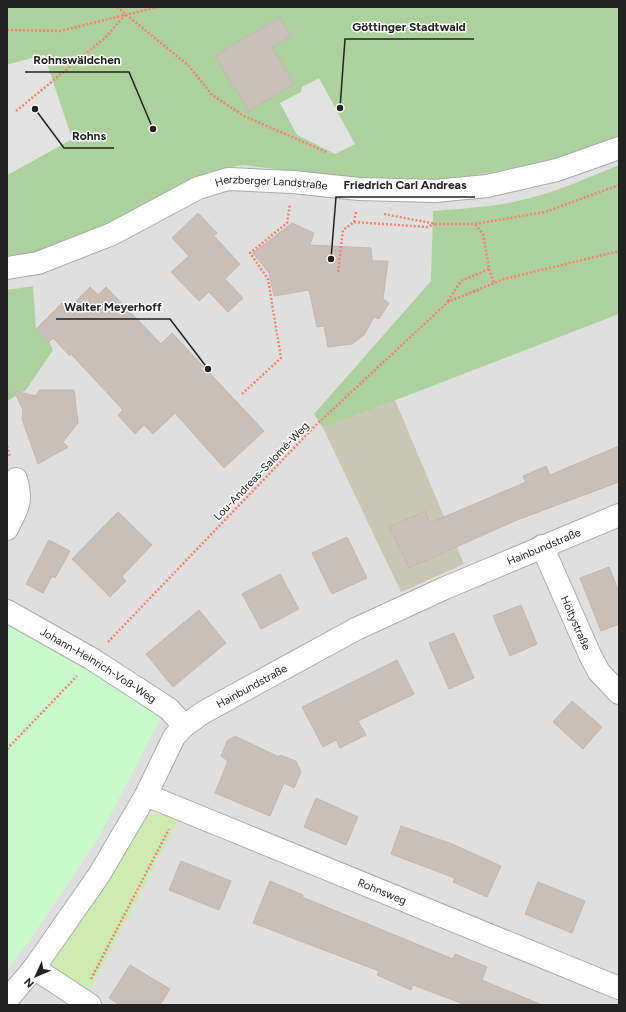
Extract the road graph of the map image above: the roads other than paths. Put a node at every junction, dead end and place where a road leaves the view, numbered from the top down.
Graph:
1 (619, 148) edge
2 (7, 268) edge
3 (16, 478) dead end
4 (619, 515) edge
5 (7, 529) edge
6 (542, 546) junction
7 (7, 611) edge
8 (619, 693) edge
9 (184, 726) junction
10 (146, 795) junction
11 (34, 968) junction
12 (619, 988) edge
13 (7, 1000) edge
14 (85, 1002) edge

1 - 2 street, Herzberger Landstraße
3 - 5 street
4 - 6 street, Hainbundstraße
6 - 8 street, Höltystraße
6 - 9 street, Hainbundstraße
7 - 9 street, Johann-Heinrich-Voß-Weg
9 - 10 street, Hainbundstraße
10 - 11 street, Hainbundstraße
10 - 12 street, Rohnsweg
11 - 13 street, Hainbundstraße
11 - 14 street

